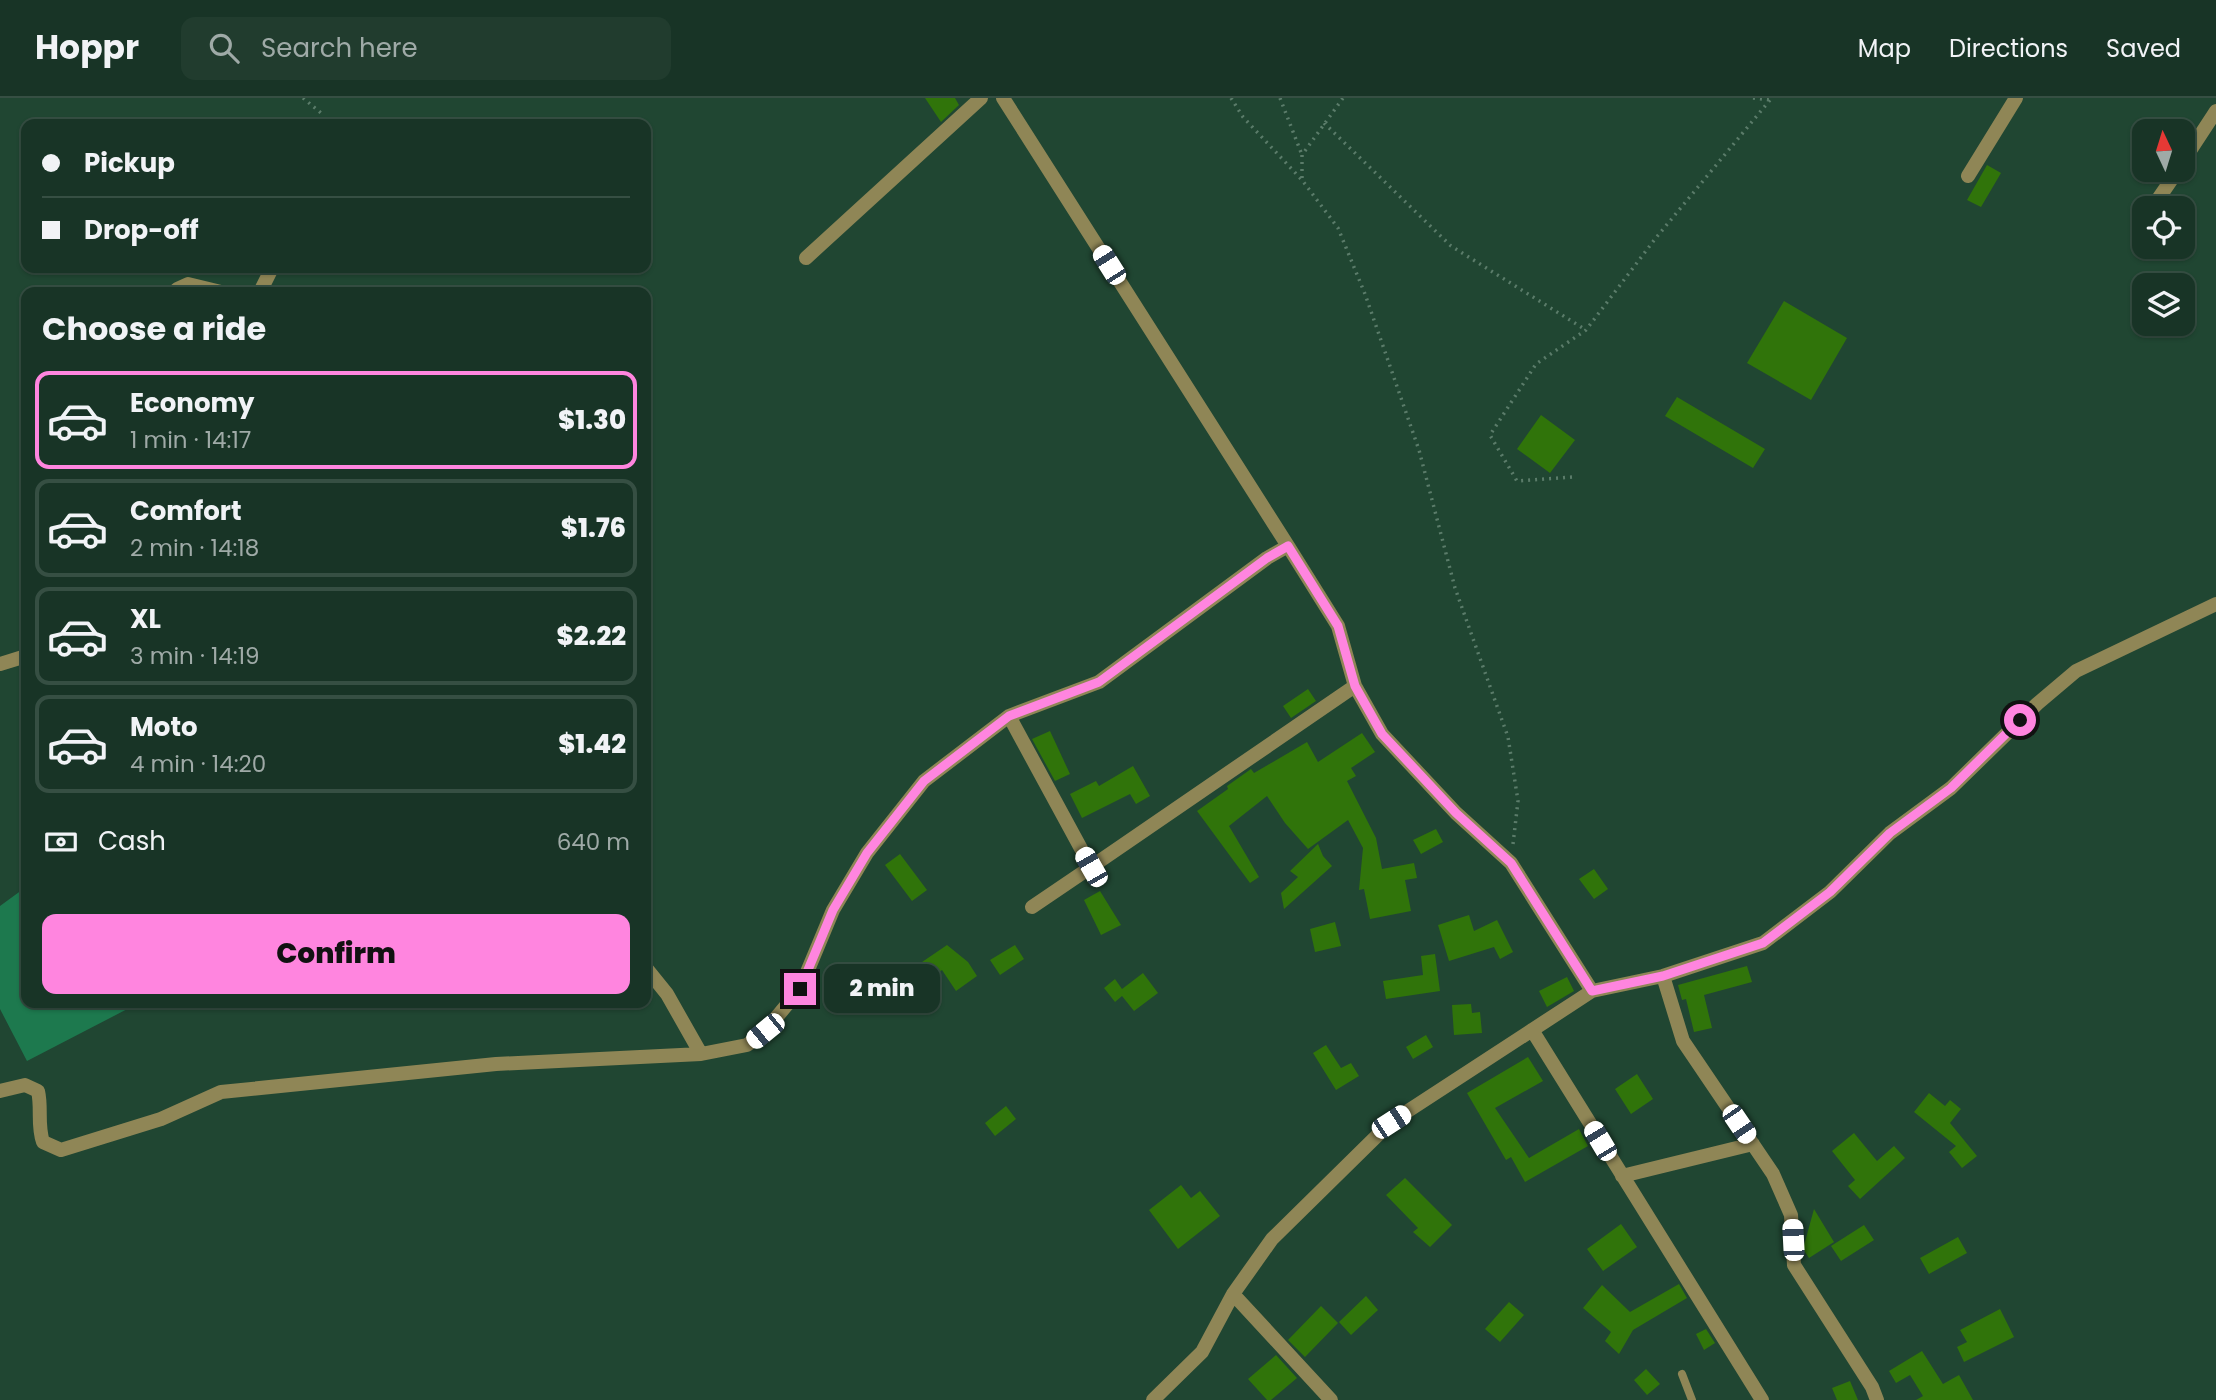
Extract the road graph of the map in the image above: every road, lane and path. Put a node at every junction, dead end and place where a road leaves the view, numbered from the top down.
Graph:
1 (303, 98) edge
2 (981, 98) edge
3 (1003, 98) edge
4 (1231, 98) edge
5 (1280, 98) edge
6 (1343, 98) edge
7 (1753, 98) edge
8 (2016, 98) edge
9 (2216, 111) edge
10 (320, 119) edge
11 (1324, 124) junction
12 (2195, 143) edge
13 (1302, 155) junction
14 (1968, 176) dead end
15 (1302, 180) junction
16 (806, 258) dead end
17 (181, 287) edge
18 (200, 287) edge
19 (1586, 330) junction
20 (1572, 477) dead end
21 (1288, 546) junction
22 (2216, 604) edge
23 (21, 658) edge
24 (0, 664) edge
25 (1355, 686) junction
26 (1009, 716) junction
27 (1511, 863) junction
28 (1091, 867) junction
29 (1032, 907) dead end
30 (651, 974) edge
31 (1663, 976) junction
32 (1592, 991) junction
33 (1532, 1030) junction
34 (701, 1054) junction
35 (0, 1091) edge
36 (1753, 1144) junction
37 (1622, 1176) junction
38 (1233, 1294) junction
39 (1682, 1374) dead end
40 (1153, 1400) edge
41 (1331, 1400) edge
42 (1692, 1400) edge
43 (1762, 1400) edge
44 (1877, 1400) edge

1 - 10 path
2 - 16 street
3 - 21 street
4 - 15 path
5 - 13 path
6 - 11 path
7 - 19 path
8 - 14 street
9 - 12 street
11 - 13 path
11 - 19 path
13 - 15 path
15 - 27 path
17 - 18 street
19 - 20 path
21 - 25 street
21 - 26 street
22 - 31 street
23 - 24 street
25 - 27 street
25 - 28 street
26 - 28 street
26 - 34 street
27 - 32 street
28 - 29 street
30 - 34 street
31 - 32 street
31 - 36 street
32 - 33 street
33 - 37 street
33 - 38 street
34 - 35 street
36 - 37 street
36 - 44 street
37 - 43 street
38 - 40 street
38 - 41 street
39 - 42 lane

